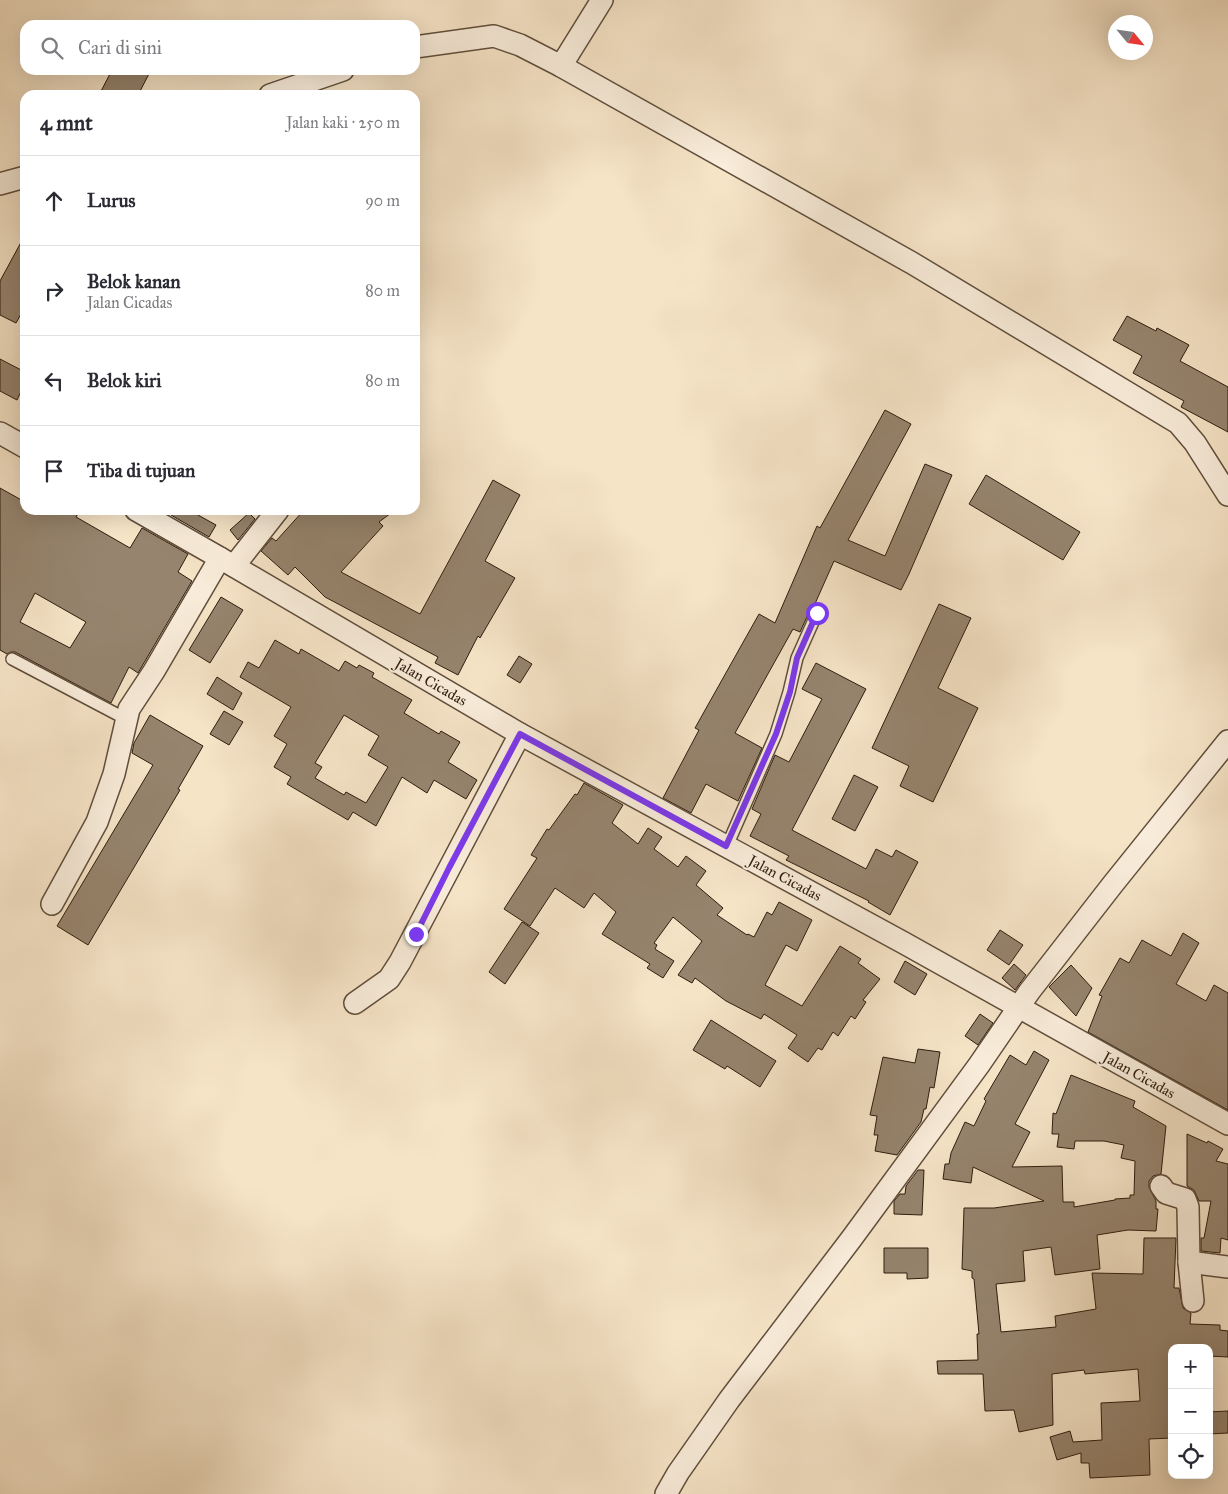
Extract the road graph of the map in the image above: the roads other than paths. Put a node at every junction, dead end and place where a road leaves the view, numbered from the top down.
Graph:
1 (602, 0) edge
2 (420, 45) edge
3 (561, 66) junction
4 (328, 75) edge
5 (285, 90) edge
6 (20, 178) edge
7 (0, 184) edge
8 (0, 433) edge
9 (20, 444) edge
10 (1228, 495) edge
11 (145, 515) edge
12 (273, 515) edge
13 (227, 562) junction
14 (817, 613) dead end
15 (12, 659) dead end
16 (126, 719) junction
17 (520, 734) junction
18 (1228, 741) edge
19 (726, 846) junction
20 (52, 904) dead end
21 (355, 1003) dead end
22 (1019, 1008) junction
23 (1228, 1124) edge
24 (1161, 1186) dead end
25 (1189, 1262) junction
26 (1228, 1267) edge
27 (1193, 1302) dead end
28 (666, 1494) edge

1 - 3 street
2 - 3 street
3 - 10 street
4 - 5 street
6 - 7 street
8 - 9 street
11 - 13 street, Jalan Cicadas
12 - 13 street
13 - 16 street
13 - 17 street, Jalan Cicadas
14 - 19 lane
15 - 16 lane
16 - 20 street
17 - 19 street, Jalan Cicadas
17 - 21 street
18 - 22 street
19 - 22 street, Jalan Cicadas
22 - 23 street, Jalan Cicadas
22 - 28 street
24 - 25 street
25 - 26 street
25 - 27 street

